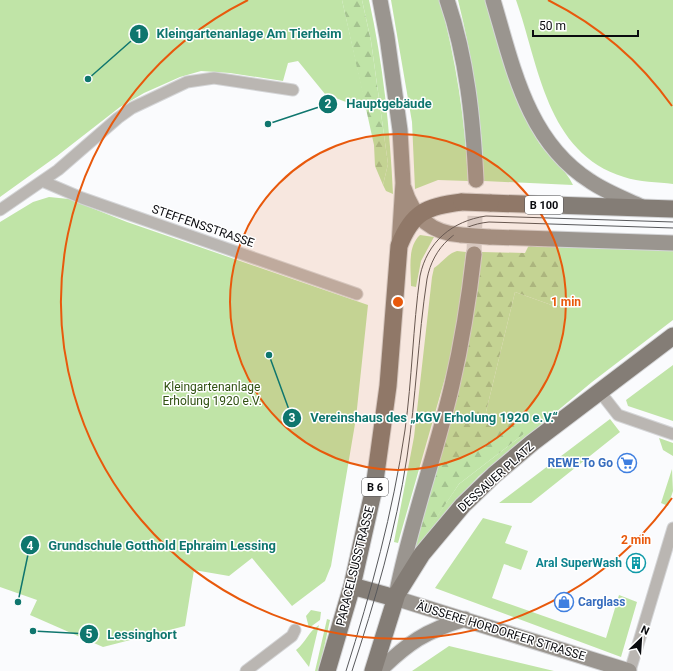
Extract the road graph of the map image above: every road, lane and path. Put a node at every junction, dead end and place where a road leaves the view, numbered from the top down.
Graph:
1 (380, 0) edge
2 (447, 0) edge
3 (492, 0) edge
4 (293, 90) dead end
5 (476, 180) tunnel mouth
6 (42, 181) junction
7 (403, 183) junction
8 (647, 208) junction
9 (673, 209) edge
10 (0, 210) edge
11 (417, 215) junction
12 (673, 243) edge
13 (399, 246) junction
14 (474, 254) tunnel mouth
15 (357, 294) dead end
16 (673, 336) edge
17 (600, 392) junction
18 (673, 434) edge
19 (673, 528) edge
20 (671, 544) edge
21 (352, 586) junction
22 (396, 596) junction
23 (465, 619) junction
24 (296, 630) dead end
25 (246, 671) edge
26 (327, 671) edge
27 (373, 671) edge
28 (379, 671) edge
29 (630, 671) edge

1 - 7 main road, PARACELSUSSTRASSE
2 - 5 main road
3 - 8 main road
4 - 6 street
6 - 10 street
6 - 15 street, STEFFENSSTRASSE
7 - 11 main road
7 - 13 main road, PARACELSUSSTRASSE
8 - 9 main road, B 100
8 - 11 main road, B 100, bridge
11 - 12 main road, bridge
11 - 13 main road, PARACELSUSSTRASSE
13 - 21 main road, PARACELSUSSTRASSE / B 6
14 - 22 main road
16 - 17 main road, DESSAUER PLATZ
17 - 18 street
17 - 22 main road, DESSAUER PLATZ
19 - 20 street
20 - 29 street
21 - 22 main road
21 - 26 main road, PARACELSUSSTRASSE / B 6
22 - 23 main road, ÄUSSERE HORDORFER STRASSE
22 - 27 main road
23 - 28 main road
23 - 29 main road, ÄUSSERE HORDORFER STRASSE
24 - 25 street

